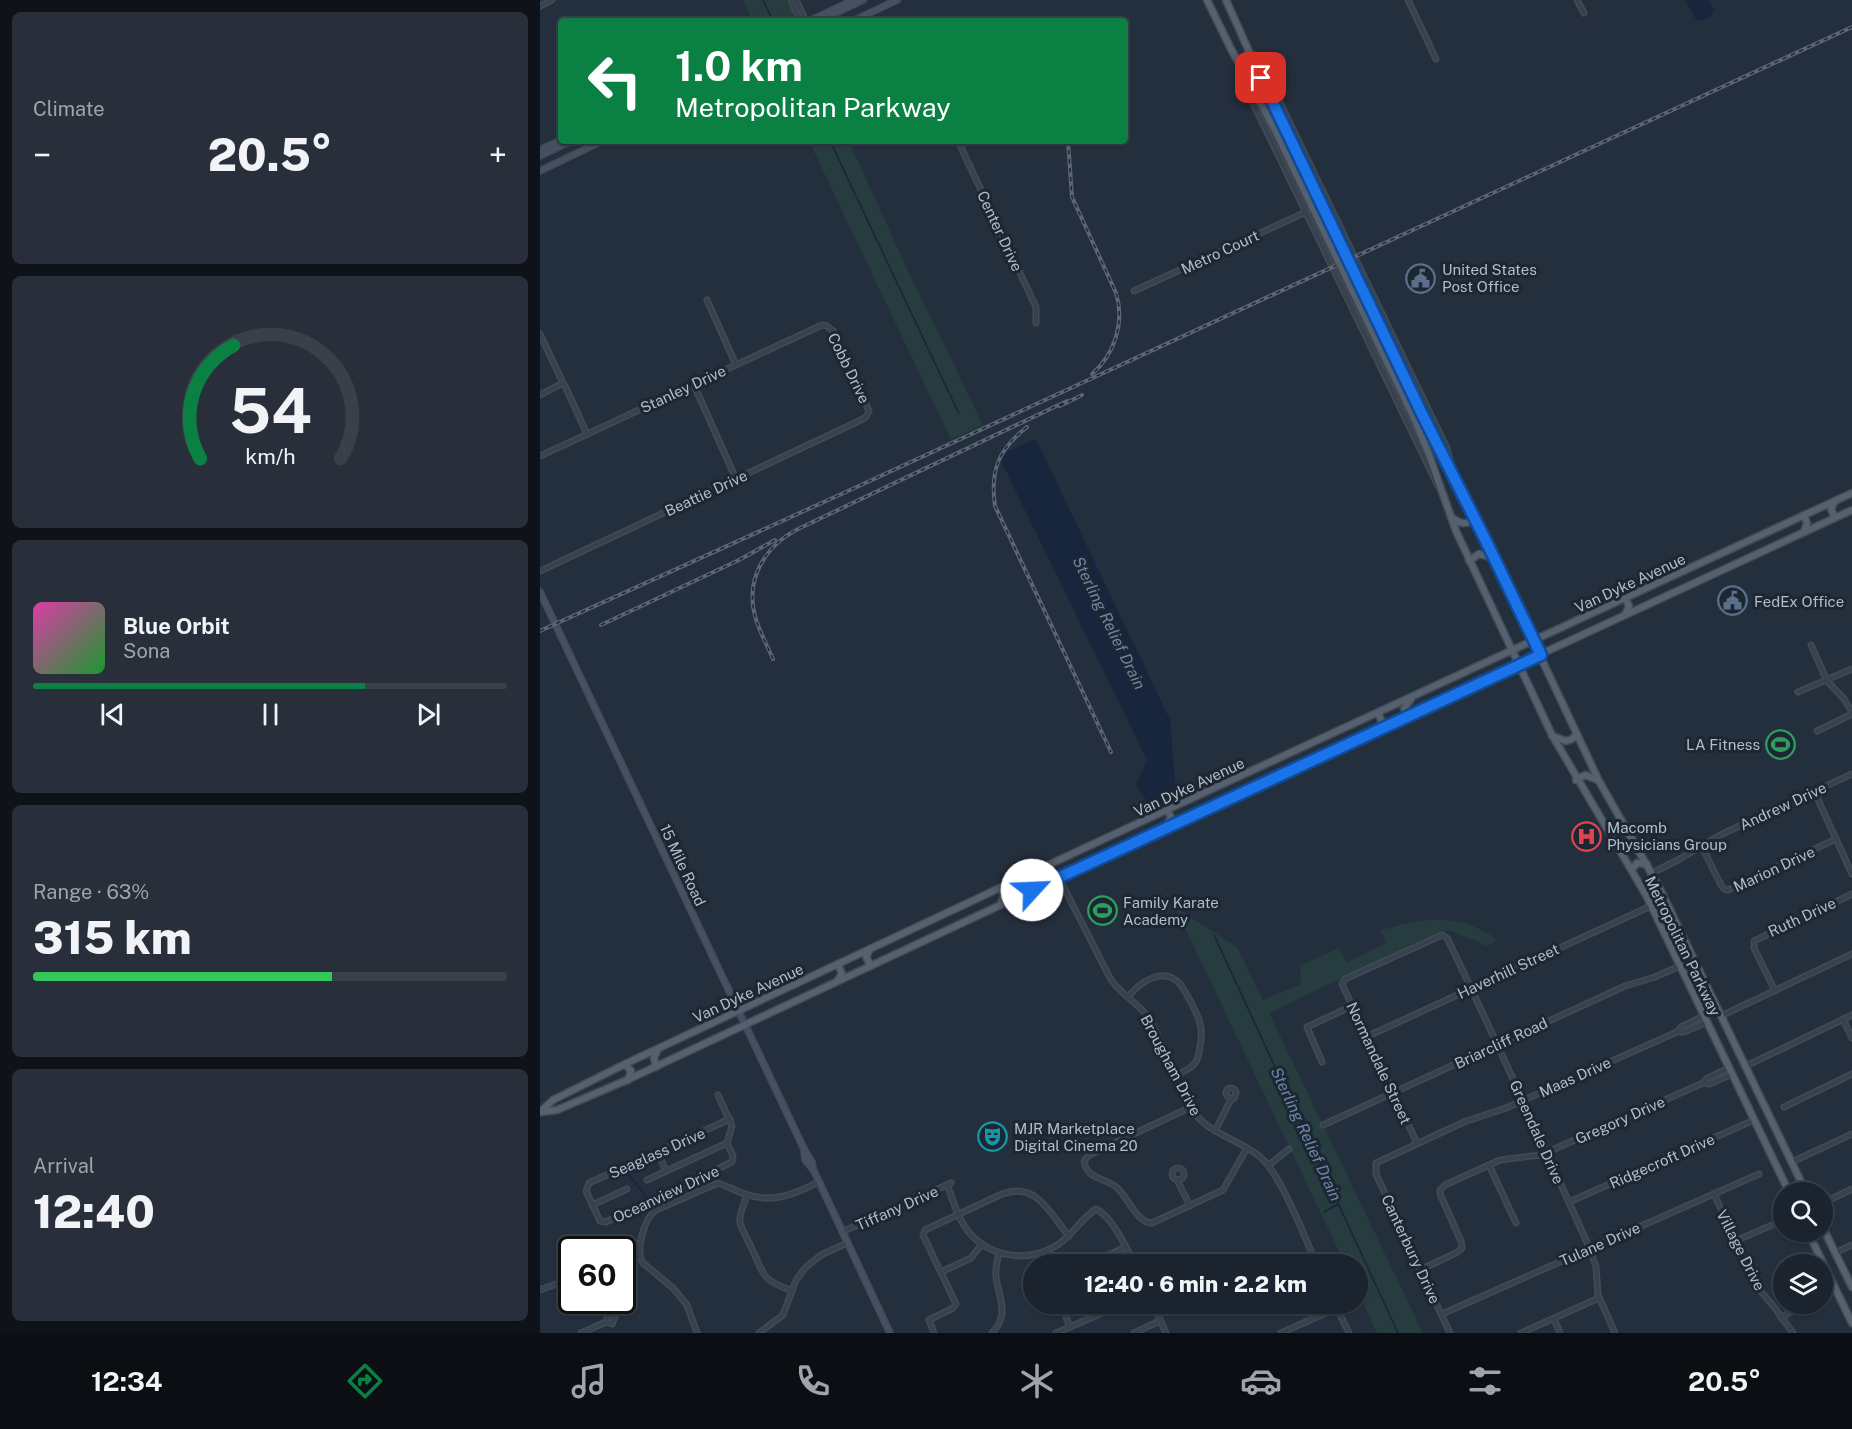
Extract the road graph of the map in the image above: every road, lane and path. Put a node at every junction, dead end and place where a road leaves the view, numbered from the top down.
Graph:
1 (552, 0) edge
2 (791, 0) edge
3 (796, 0) edge
4 (854, 0) edge
5 (863, 0) edge
6 (897, 0) edge
7 (1207, 0) edge
8 (1226, 0) edge
9 (1408, 0) edge
10 (1577, 0) edge
11 (540, 6) edge
12 (1584, 14) dead end
13 (799, 18) edge
14 (805, 18) edge
15 (814, 18) edge
16 (825, 18) edge
17 (866, 18) edge
18 (1247, 45) junction
19 (1234, 56) junction
20 (1436, 59) dead end
21 (558, 141) edge
22 (565, 144) edge
23 (596, 144) edge
24 (959, 144) edge
25 (540, 150) edge
26 (540, 156) edge
27 (540, 171) edge
28 (1306, 213) junction
29 (1348, 242) junction
30 (1325, 253) junction
31 (1362, 271) junction
32 (1339, 281) junction
33 (1134, 291) dead end
34 (707, 300) dead end
35 (1036, 323) dead end
36 (827, 326) joint
37 (540, 334) edge
38 (736, 364) junction
39 (564, 385) junction
40 (694, 385) junction
41 (540, 395) edge
42 (869, 412) joint
43 (588, 435) junction
44 (540, 456) edge
45 (1453, 475) junction
46 (736, 479) junction
47 (1852, 493) edge
48 (1444, 499) junction
49 (1835, 500) junction
50 (1852, 510) edge
51 (1804, 515) junction
52 (1450, 517) junction
53 (1474, 517) junction
54 (1835, 518) junction
55 (1803, 532) junction
56 (1469, 561) junction
57 (1495, 561) junction
58 (1704, 561) junction
59 (540, 570) edge
60 (1701, 580) junction
61 (540, 592) edge
62 (1625, 598) junction
63 (1624, 616) junction
64 (1534, 641) junction
65 (1810, 645) dead end
66 (1512, 651) junction
67 (1541, 655) junction
68 (1518, 665) junction
69 (1852, 669) edge
70 (1827, 680) junction
71 (1798, 693) dead end
72 (1413, 697) junction
73 (1378, 713) junction
74 (1852, 713) edge
75 (1408, 716) junction
76 (1376, 731) junction
77 (1817, 731) dead end
78 (1578, 734) junction
79 (1552, 735) junction
80 (1314, 742) junction
81 (1310, 761) junction
82 (1852, 774) edge
83 (1576, 780) junction
84 (1599, 781) junction
85 (1207, 791) junction
86 (1814, 791) junction
87 (1167, 810) junction
88 (1205, 810) junction
89 (1165, 828) junction
90 (1836, 839) junction
91 (1615, 842) junction
92 (1628, 843) junction
93 (1701, 845) junction
94 (1647, 864) junction
95 (1632, 869) junction
96 (1038, 870) junction
97 (1652, 873) junction
98 (1852, 874) edge
99 (1059, 877) junction
100 (1000, 888) junction
101 (1038, 888) junction
102 (1852, 894) edge
103 (1000, 905) junction
104 (1651, 906) junction
105 (1444, 935) joint
106 (871, 949) junction
107 (1852, 954) edge
108 (838, 964) junction
109 (871, 966) junction
110 (1680, 966) junction
111 (837, 981) junction
112 (1471, 988) junction
113 (1709, 990) junction
114 (1775, 991) junction
115 (1693, 992) junction
116 (1128, 997) junction
117 (1352, 1006) junction
118 (739, 1011) junction
119 (1852, 1015) edge
120 (1721, 1016) junction
121 (1705, 1019) junction
122 (1843, 1019) junction
123 (745, 1025) junction
124 (1366, 1037) junction
125 (1852, 1038) edge
126 (1498, 1045) junction
127 (658, 1048) junction
128 (1322, 1062) dead end
129 (625, 1064) junction
130 (1745, 1066) junction
131 (656, 1067) junction
132 (1730, 1071) junction
133 (1852, 1074) edge
134 (1175, 1075) junction
135 (627, 1080) junction
136 (1393, 1093) junction
137 (565, 1094) junction
138 (718, 1095) dead end
139 (1231, 1098) dead end
140 (1524, 1100) junction
141 (565, 1106) junction
142 (1191, 1107) junction
143 (1784, 1107) dead end
144 (540, 1112) edge
145 (730, 1119) junction
146 (1754, 1120) junction
147 (1323, 1125) dead end
148 (1215, 1131) junction
149 (1852, 1134) edge
150 (727, 1143) junction
151 (1417, 1143) junction
152 (1247, 1148) junction
153 (1289, 1149) dead end
154 (1547, 1152) junction
155 (658, 1153) junction
156 (1792, 1162) junction
157 (1269, 1165) junction
158 (1375, 1165) joint
159 (1489, 1165) junction
160 (666, 1171) junction
161 (1759, 1174) dead end
162 (647, 1180) dead end
163 (1179, 1181) dead end
164 (819, 1182) junction
165 (1784, 1182) edge
166 (1800, 1182) edge
167 (586, 1188) joint
168 (627, 1189) dead end
169 (1852, 1189) edge
170 (1714, 1194) junction
171 (747, 1195) junction
172 (1833, 1198) edge
173 (1569, 1202) junction
174 (592, 1205) junction
175 (1190, 1206) junction
176 (958, 1214) junction
177 (1516, 1223) dead end
178 (1773, 1225) edge
179 (842, 1232) junction
180 (1069, 1236) junction
181 (1735, 1241) junction
182 (1813, 1242) edge
183 (1830, 1242) edge
184 (847, 1243) junction
185 (982, 1244) junction
186 (1852, 1245) edge
187 (1126, 1247) junction
188 (1590, 1249) junction
189 (1043, 1252) joint
190 (999, 1253) junction
191 (1835, 1253) junction
192 (1110, 1254) edge
193 (1129, 1254) edge
194 (1312, 1254) edge
195 (1420, 1270) junction
196 (941, 1272) junction
197 (558, 1283) edge
198 (1834, 1286) joint
199 (1852, 1287) edge
200 (540, 1290) edge
201 (792, 1292) junction
202 (1599, 1298) junction
203 (1843, 1305) junction
204 (1852, 1308) edge
205 (1065, 1314) edge
206 (1100, 1314) edge
207 (1158, 1314) edge
208 (1320, 1314) edge
209 (1340, 1314) edge
210 (1442, 1314) junction
211 (1787, 1314) edge
212 (1781, 1318) junction
213 (1554, 1319) junction
214 (1161, 1321) junction
215 (606, 1322) dead end
216 (1852, 1323) edge
217 (1070, 1327) junction
218 (581, 1333) edge
219 (697, 1333) edge
220 (759, 1333) edge
221 (890, 1333) edge
222 (934, 1333) edge
223 (992, 1333) edge
224 (1056, 1333) edge
225 (1134, 1333) edge
226 (1166, 1333) edge
227 (1281, 1333) edge
228 (1349, 1333) edge
229 (1450, 1333) edge
230 (1521, 1333) edge
231 (1560, 1333) edge
232 (1615, 1333) edge
233 (1793, 1333) edge

1 - 11 street
2 - 13 street
3 - 14 street
4 - 15 main road
5 - 16 main road
6 - 17 main road
7 - 19 main road, Metropolitan Parkway
8 - 18 main road, Metropolitan Parkway
9 - 20 street
10 - 12 street
18 - 29 street
18 - 45 main road, Metropolitan Parkway, bridge
19 - 28 street
19 - 48 main road, Metropolitan Parkway, bridge
21 - 25 main road
22 - 26 main road
23 - 27 main road
24 - 35 street, Center Drive
28 - 30 street
28 - 33 street, Metro Court
29 - 30 street
29 - 31 street
30 - 32 street
31 - 32 street
31 - 45 street
32 - 48 street
34 - 38 street
36 - 38 street, Stanley Drive
36 - 42 street, Cobb Drive
37 - 39 street
38 - 40 street, Stanley Drive
39 - 41 street
39 - 43 street
40 - 43 street, Stanley Drive
40 - 46 street
42 - 46 street, Beattie Drive
43 - 44 street, Stanley Drive
45 - 53 main road, Metropolitan Parkway
46 - 59 street, Beattie Drive
47 - 49 main road, Van Dyke Avenue
48 - 52 main road, Metropolitan Parkway
49 - 51 main road, Van Dyke Avenue
49 - 54 main road
50 - 54 main road, Van Dyke Avenue
51 - 55 main road
51 - 58 main road, Van Dyke Avenue
52 - 53 main road
52 - 56 main road, Metropolitan Parkway
53 - 57 main road, Metropolitan Parkway
54 - 55 main road, Van Dyke Avenue
55 - 60 main road, Van Dyke Avenue
56 - 57 main road
56 - 66 main road, Metropolitan Parkway
57 - 64 main road, Metropolitan Parkway
58 - 60 main road
58 - 62 main road, Van Dyke Avenue
60 - 63 main road, Van Dyke Avenue
61 - 118 main road, 15 Mile Road
62 - 63 main road
62 - 64 main road, Van Dyke Avenue
63 - 67 main road, Van Dyke Avenue
64 - 66 main road, Van Dyke Avenue
64 - 67 main road, Metropolitan Parkway
65 - 70 street
66 - 68 main road, Metropolitan Parkway
66 - 72 main road, Van Dyke Avenue
67 - 68 main road, Van Dyke Avenue
67 - 78 main road, Metropolitan Parkway
68 - 75 main road, Van Dyke Avenue
68 - 79 main road, Metropolitan Parkway
69 - 70 street
70 - 71 street
70 - 74 street
72 - 73 main road, Van Dyke Avenue
72 - 75 main road
73 - 76 main road
73 - 80 main road, Van Dyke Avenue
74 - 77 street
75 - 76 main road, Van Dyke Avenue
76 - 81 main road, Van Dyke Avenue
78 - 79 main road
78 - 84 main road, Metropolitan Parkway
79 - 83 main road, Metropolitan Parkway
80 - 81 main road
80 - 85 main road, Van Dyke Avenue
81 - 88 main road, Van Dyke Avenue
82 - 86 street, Andrew Drive
83 - 84 main road
83 - 91 main road, Metropolitan Parkway
84 - 92 main road, Metropolitan Parkway
85 - 87 main road, Van Dyke Avenue
85 - 88 main road
86 - 90 street
86 - 93 street, Andrew Drive
87 - 89 main road
87 - 96 main road, Van Dyke Avenue
88 - 89 main road, Van Dyke Avenue
89 - 99 main road, Van Dyke Avenue
90 - 93 street, Marion Drive
90 - 98 street
91 - 92 main road
91 - 95 main road, Metropolitan Parkway
92 - 94 main road, Metropolitan Parkway
93 - 97 street, Andrew Drive
94 - 95 main road
94 - 97 main road, Metropolitan Parkway
95 - 104 main road, Metropolitan Parkway
96 - 100 main road, Van Dyke Avenue
96 - 101 main road
97 - 113 main road, Metropolitan Parkway
99 - 101 main road, Van Dyke Avenue
99 - 116 street, Brougham Drive
100 - 103 main road
100 - 106 main road, Van Dyke Avenue
101 - 103 main road, Van Dyke Avenue
102 - 114 street, Ruth Drive
103 - 109 main road, Van Dyke Avenue
104 - 110 main road, Metropolitan Parkway
104 - 112 street, Haverhill Street
105 - 112 street, Greendale Drive
105 - 117 street, Normandale Street
106 - 108 main road, Van Dyke Avenue
106 - 109 main road
107 - 114 street
108 - 111 main road
108 - 118 main road, Van Dyke Avenue
109 - 111 main road, Van Dyke Avenue
110 - 115 main road, Metropolitan Parkway
110 - 126 street, Briarcliff Road
111 - 123 main road, Van Dyke Avenue
112 - 124 street, Haverhill Street
112 - 126 street, Greendale Drive
113 - 115 main road
113 - 120 main road, Metropolitan Parkway
114 - 120 street
115 - 121 main road, Metropolitan Parkway
116 - 134 street, Brougham Drive
116 - 134 street
117 - 124 street, Normandale Street
117 - 128 street
118 - 123 main road, 15 Mile Road
118 - 127 main road, Van Dyke Avenue
119 - 122 street
120 - 130 main road, Metropolitan Parkway
121 - 132 main road, Metropolitan Parkway
121 - 140 street, Maas Drive
122 - 125 street
122 - 130 street
123 - 131 main road, Van Dyke Avenue
123 - 164 main road, 15 Mile Road
124 - 136 street, Normandale Street
126 - 136 street, Briarcliff Road
126 - 140 street, Greendale Drive
127 - 129 main road, Van Dyke Avenue
127 - 131 main road
129 - 135 main road
129 - 137 main road, Van Dyke Avenue
130 - 156 main road, Metropolitan Parkway
131 - 135 main road, Van Dyke Avenue
132 - 146 main road, Metropolitan Parkway
132 - 154 street, Gregory Drive
133 - 143 street
134 - 142 street, Brougham Drive
135 - 141 main road, Van Dyke Avenue
136 - 147 street, Briarcliff Road
136 - 151 street, Normandale Street
137 - 141 main road
137 - 144 main road, Van Dyke Avenue
138 - 145 street
139 - 148 street
140 - 151 street, Maas Drive
140 - 154 street, Greendale Drive
141 - 144 main road, Van Dyke Avenue
142 - 148 street, Brougham Drive
142 - 175 street
145 - 150 street, Oceanview Drive
145 - 155 street, Seaglass Drive
146 - 165 main road, Metropolitan Parkway
146 - 173 street, Ridgecroft Drive
148 - 152 street, Brougham Drive
149 - 156 street
150 - 160 street
150 - 174 street, Oceanview Drive
151 - 158 street, Maas Drive
152 - 157 street, Brougham Drive
152 - 175 street
153 - 157 street
154 - 159 street, Gregory Drive
154 - 173 street, Greendale Drive
155 - 160 street
155 - 167 street, Seaglass Drive
156 - 166 main road, Metropolitan Parkway
157 - 194 street, Brougham Drive
158 - 195 street, Canterbury Drive
159 - 177 street
159 - 195 street, Gregory Drive
160 - 162 street
161 - 170 street, Tulane Drive
163 - 175 street
164 - 171 street
164 - 179 main road, 15 Mile Road
167 - 174 street, Oceanview Drive
168 - 174 street
169 - 172 street
170 - 181 street, Village Drive
170 - 188 street, Tulane Drive
171 - 201 street
171 - 219 street
173 - 188 street, Greendale Drive
176 - 179 street, Tiffany Drive
176 - 180 street
176 - 185 street
176 - 196 street
178 - 181 street
179 - 184 main road, 15 Mile Road
180 - 187 street
180 - 189 street
181 - 212 street, Village Drive
182 - 198 main road
183 - 191 main road
184 - 201 street
184 - 221 main road, 15 Mile Road
185 - 190 street
185 - 196 street
186 - 191 street
187 - 192 street
187 - 193 street
188 - 202 street, Greendale Drive
188 - 210 street, Tulane Drive
189 - 190 street
190 - 223 street
191 - 199 main road
195 - 210 street, Canterbury Drive
196 - 222 street
197 - 200 street
198 - 203 main road
201 - 220 street
202 - 213 street
202 - 232 street, Greendale Drive
203 - 204 main road
203 - 216 main road
205 - 217 street
206 - 217 street
207 - 214 street
208 - 227 street
209 - 228 street
210 - 229 street, Canterbury Drive
211 - 212 street
212 - 233 street, Village Drive
213 - 230 street
213 - 231 street
214 - 225 street
214 - 226 street
215 - 218 street
217 - 224 street

